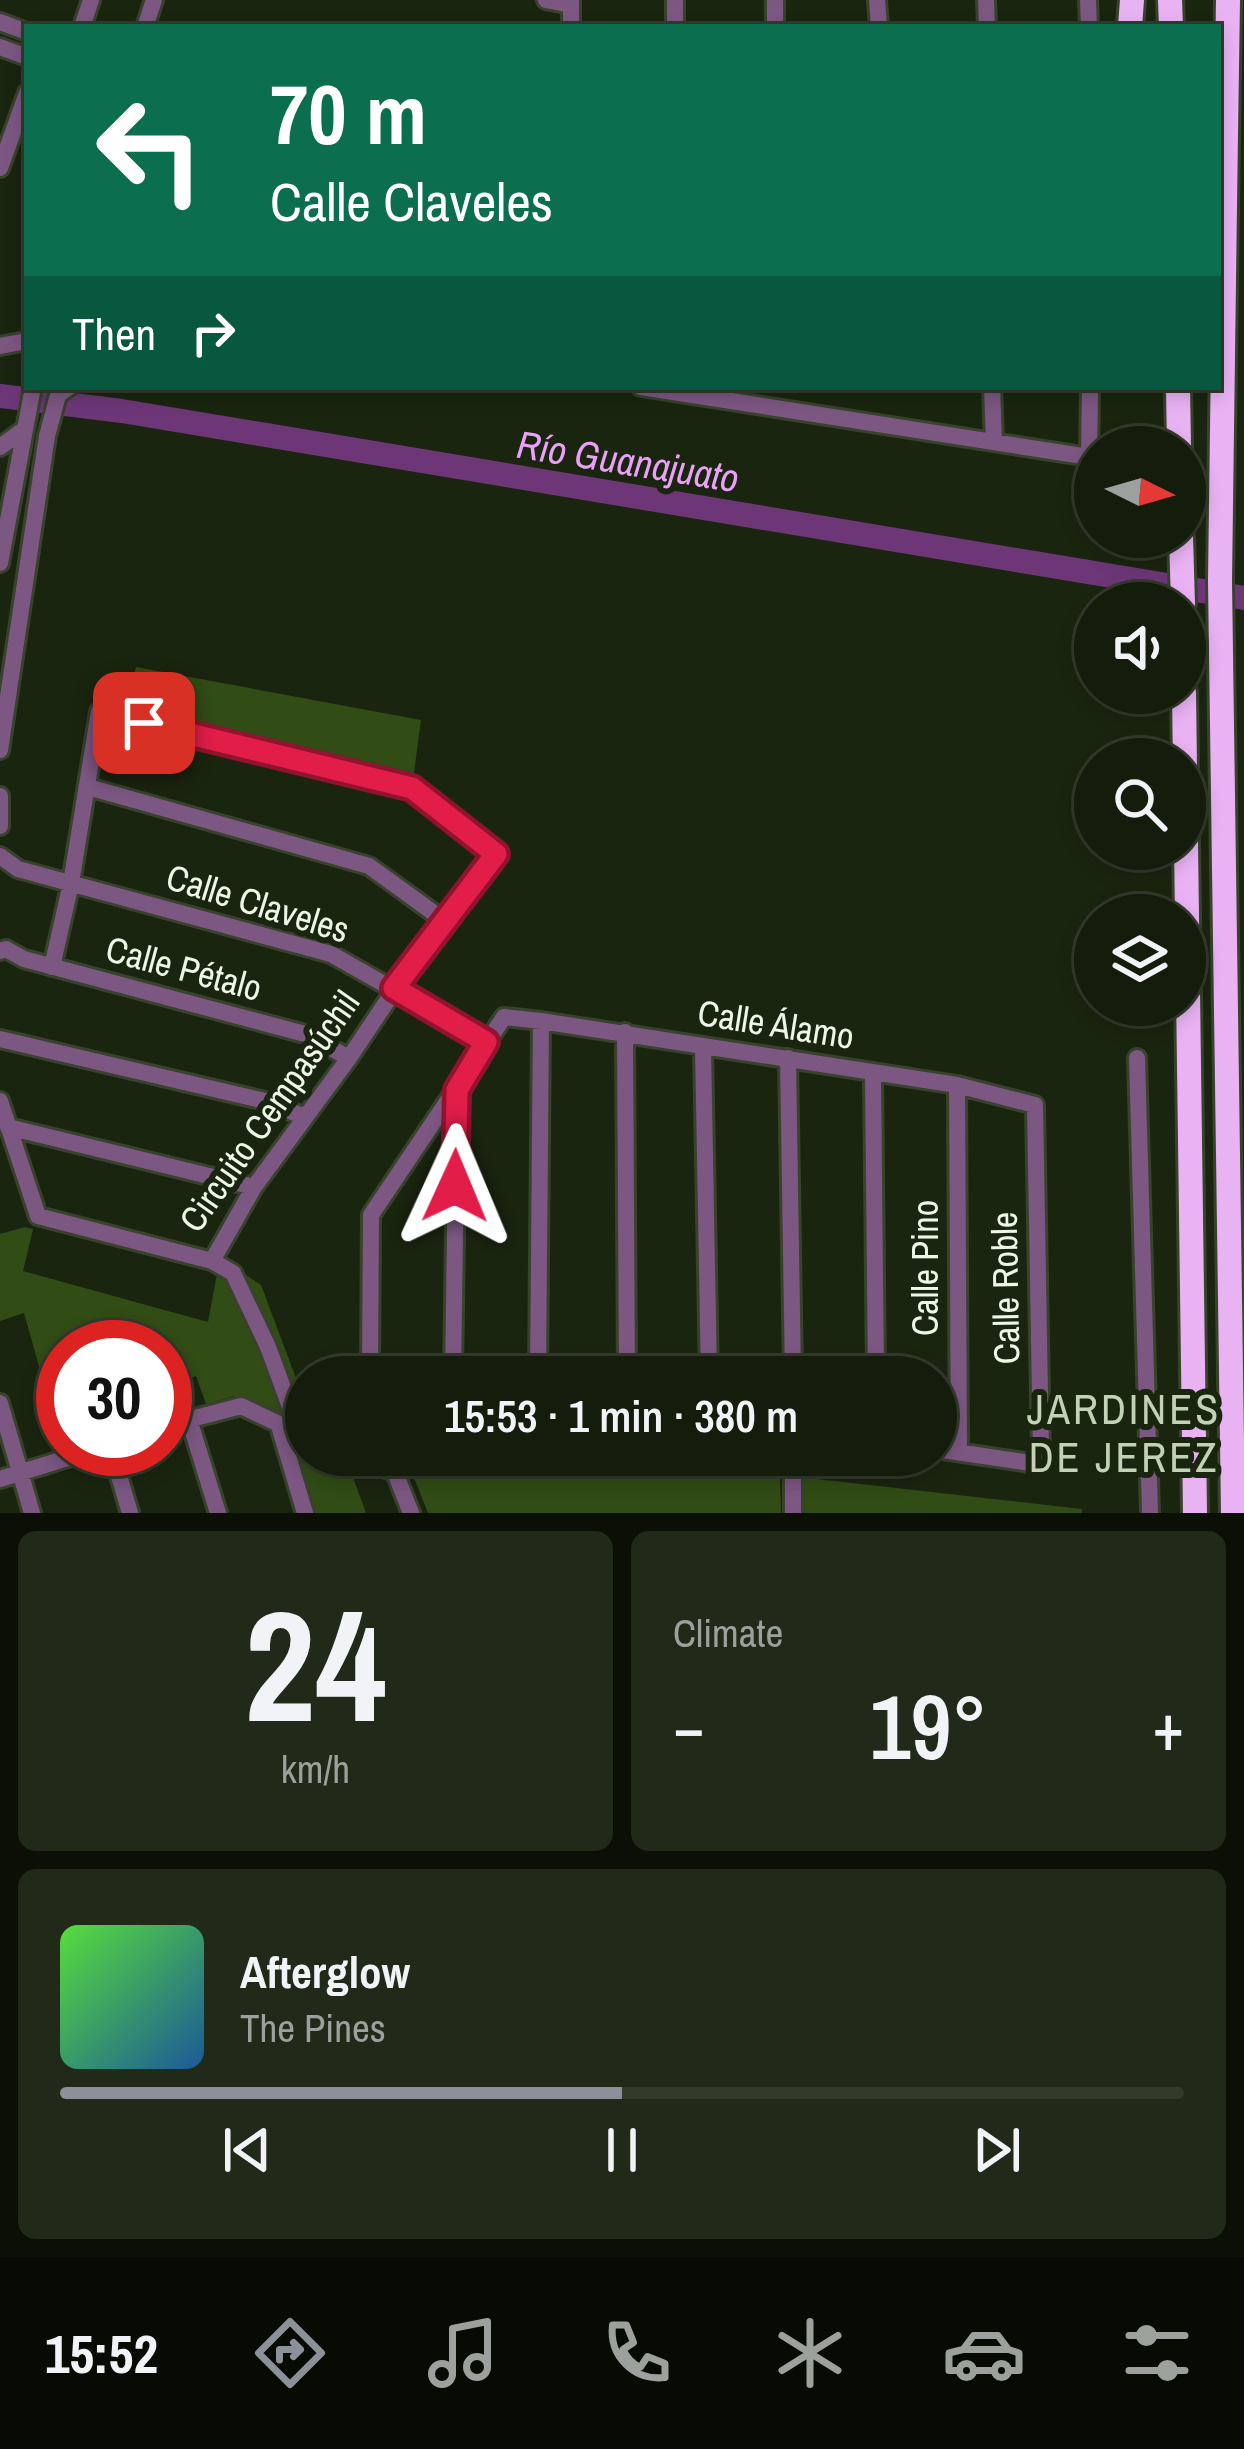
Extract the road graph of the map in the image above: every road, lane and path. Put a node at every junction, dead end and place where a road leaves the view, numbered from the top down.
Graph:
1 (546, 0) edge
2 (1230, 0) edge
3 (571, 3) edge
4 (24, 106) edge
5 (1230, 144) edge
6 (0, 168) edge
7 (32, 390) edge
8 (992, 390) edge
9 (1090, 390) edge
10 (1178, 390) edge
11 (63, 391) edge
12 (693, 392) edge
13 (1179, 426) edge
14 (23, 428) junction
15 (994, 442) junction
16 (46, 445) junction
17 (0, 447) edge
18 (9, 458) edge
19 (7, 483) edge
20 (41, 486) junction
21 (0, 562) edge
22 (1184, 714) edge
23 (0, 750) edge
24 (88, 787) junction
25 (0, 796) edge
26 (0, 826) edge
27 (0, 856) edge
28 (71, 883) junction
29 (442, 919) junction
30 (0, 951) edge
31 (52, 967) junction
32 (394, 988) junction
33 (541, 1021) junction
34 (625, 1032) junction
35 (0, 1039) edge
36 (486, 1042) junction
37 (704, 1047) junction
38 (349, 1058) junction
39 (788, 1058) junction
40 (1137, 1058) dead end
41 (872, 1074) junction
42 (957, 1085) junction
43 (457, 1090) junction
44 (0, 1102) edge
45 (1035, 1106) joint
46 (305, 1117) junction
47 (8, 1127) junction
48 (254, 1187) junction
49 (212, 1262) junction
50 (370, 1356) edge
51 (453, 1356) edge
52 (538, 1356) edge
53 (627, 1356) edge
54 (710, 1356) edge
55 (793, 1356) edge
56 (875, 1356) edge
57 (285, 1390) edge
58 (0, 1403) edge
59 (192, 1418) edge
60 (279, 1426) junction
61 (285, 1428) edge
62 (192, 1429) edge
63 (959, 1451) joint
64 (36, 1468) edge
65 (20, 1473) junction
66 (119, 1476) edge
67 (396, 1476) edge
68 (793, 1476) edge
69 (0, 1479) edge
70 (32, 1513) edge
71 (130, 1513) edge
72 (218, 1513) edge
73 (305, 1513) edge
74 (410, 1513) edge
75 (793, 1513) edge
76 (1150, 1513) edge
77 (1195, 1513) edge
78 (1233, 1513) edge

1 - 3 street
2 - 5 highway
4 - 6 street
5 - 78 highway, bridge
7 - 14 street
8 - 15 street
9 - 15 street
10 - 13 highway
11 - 16 street
12 - 15 street
14 - 17 street
14 - 18 street
16 - 18 street
16 - 20 street
18 - 19 street
19 - 20 street
19 - 21 street
20 - 23 street
22 - 77 highway
24 - 28 street, Circuito Cempasúchil
24 - 29 street
24 - 29 street, Circuito Cempasúchil
25 - 26 street
27 - 28 street, Calle Claveles
28 - 31 street, Circuito Cempasúchil
28 - 32 street, Calle Claveles
29 - 32 street, Circuito Cempasúchil
30 - 31 street, Calle Pétalo
31 - 38 street, Calle Pétalo
32 - 36 street, Calle Claveles
32 - 38 street, Circuito Cempasúchil
33 - 34 street, Calle Álamo
33 - 36 street, Calle Álamo
33 - 52 street
34 - 37 street, Calle Álamo
34 - 53 street
35 - 46 street
36 - 43 street
37 - 39 street, Calle Álamo
37 - 54 street
38 - 46 street, Circuito Cempasúchil
39 - 41 street, Calle Álamo
39 - 55 street
40 - 76 street
41 - 42 street, Calle Álamo
41 - 56 street
42 - 45 street, Calle Álamo
42 - 63 street, Calle Pino
43 - 50 street
43 - 51 street
44 - 47 street, Circuito Cempasúchil
45 - 63 street, Calle Roble
46 - 48 street, Circuito Cempasúchil
47 - 48 street
47 - 49 street, Circuito Cempasúchil
48 - 49 street, Circuito Cempasúchil
49 - 57 street
58 - 65 street
59 - 60 street
60 - 61 street
60 - 73 street
62 - 72 street
64 - 65 street
65 - 69 street
65 - 70 street
66 - 71 street
67 - 74 street
68 - 75 street

